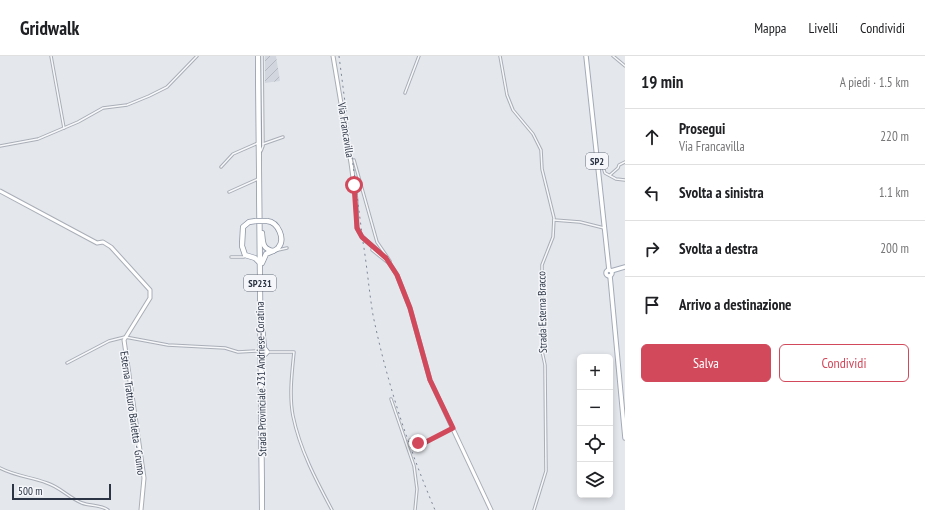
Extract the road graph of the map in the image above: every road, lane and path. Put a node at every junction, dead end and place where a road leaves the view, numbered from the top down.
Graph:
1 (50, 56) edge
2 (197, 56) edge
3 (259, 56) edge
4 (333, 56) edge
5 (419, 56) edge
6 (500, 56) edge
7 (586, 56) edge
8 (613, 56) edge
9 (625, 66) edge
10 (405, 93) dead end
11 (64, 128) junction
12 (284, 137) dead end
13 (258, 143) junction
14 (263, 144) junction
15 (0, 146) edge
16 (261, 151) junction
17 (597, 154) junction
18 (354, 160) dead end
19 (625, 162) edge
20 (221, 167) dead end
21 (610, 175) junction
22 (258, 179) junction
23 (625, 180) edge
24 (260, 188) junction
25 (0, 191) edge
26 (229, 192) dead end
27 (554, 220) junction
28 (604, 228) junction
29 (261, 230) junction
30 (377, 242) junction
31 (259, 247) junction
32 (279, 248) junction
33 (244, 255) junction
34 (231, 257) dead end
35 (386, 257) junction
36 (262, 263) junction
37 (625, 267) edge
38 (260, 270) junction
39 (395, 271) junction
40 (610, 273) junction
41 (262, 326) junction
42 (260, 331) junction
43 (125, 337) junction
44 (256, 351) junction
45 (267, 352) junction
46 (67, 363) dead end
47 (261, 368) junction
48 (391, 399) dead end
49 (453, 428) junction
50 (625, 438) edge
51 (410, 440) dead end
52 (0, 468) edge
53 (108, 510) edge
54 (141, 510) edge
55 (263, 510) edge
56 (332, 510) edge
57 (415, 510) edge
58 (491, 510) edge
59 (534, 510) edge

1 - 11 street
2 - 11 street
3 - 13 street
3 - 14 street
3 - 16 highway, Strada Provinciale 231 Andriese-Coratina / SP231
3 - 24 highway, Strada Provinciale 231 Andriese-Coratina / SP231
4 - 35 street, Via Francavilla
5 - 10 street
6 - 27 street, Strada Esterna Bracco
7 - 17 main road, SP2
8 - 9 street
11 - 15 street
12 - 14 street
13 - 20 street
13 - 22 street
14 - 16 street
16 - 29 highway, Strada Provinciale 231 Andriese-Coratina / SP231
17 - 21 street
17 - 28 main road, SP2
18 - 30 street
19 - 21 street
21 - 23 street
22 - 24 street
22 - 26 street
24 - 31 highway, Strada Provinciale 231 Andriese-Coratina / SP231
25 - 43 street, Esterna Tratturo Barletta - Grumo
27 - 28 street
27 - 59 street, Strada Esterna Bracco
28 - 40 main road, SP2
29 - 32 highway
29 - 36 highway, Strada Provinciale 231 Andriese-Coratina / SP231
30 - 35 street
30 - 39 street
31 - 33 highway
31 - 38 highway, Strada Provinciale 231 Andriese-Coratina / SP231
32 - 33 highway, bridge
32 - 36 highway
33 - 34 street
33 - 38 highway
35 - 39 street
36 - 41 highway, Strada Provinciale 231 Andriese-Coratina / SP231
37 - 40 main road
38 - 42 highway, Strada Provinciale 231 Andriese-Coratina / SP231
39 - 49 street
40 - 50 main road, SP2
41 - 45 highway
41 - 47 highway, Strada Provinciale 231 Andriese-Coratina / SP231
42 - 44 highway
42 - 47 highway, Strada Provinciale 231 Andriese-Coratina / SP231
43 - 44 street
43 - 46 street
43 - 54 street, Esterna Tratturo Barletta - Grumo
44 - 47 highway
45 - 47 highway
45 - 56 street
47 - 55 highway, Strada Provinciale 231 Andriese-Coratina / SP231
48 - 57 street
49 - 51 street
49 - 58 street
52 - 53 street

